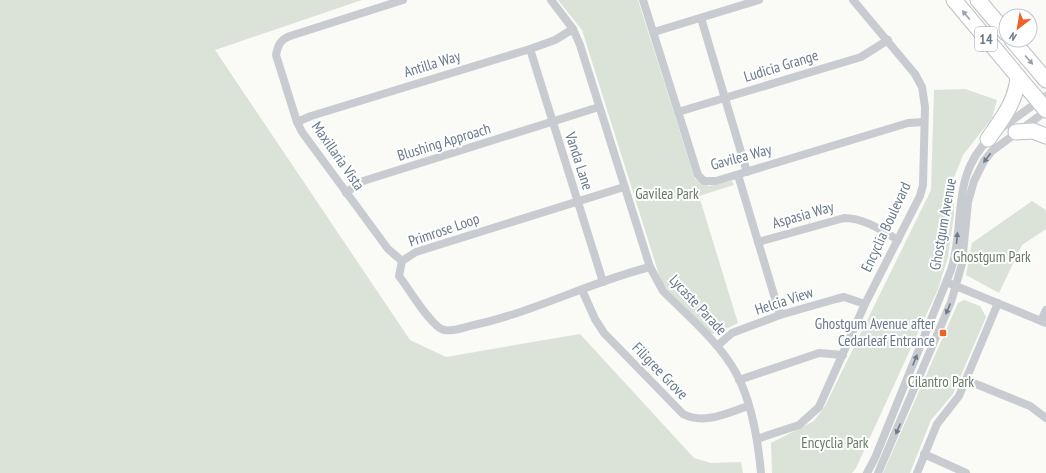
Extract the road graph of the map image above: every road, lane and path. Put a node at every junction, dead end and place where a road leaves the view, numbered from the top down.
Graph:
1 (404, 0) edge
2 (551, 0) edge
3 (643, 0) edge
4 (759, 0) edge
5 (853, 0) edge
6 (954, 0) edge
7 (978, 0) edge
8 (701, 18) junction
9 (998, 24) edge
10 (573, 29) junction
11 (654, 32) junction
12 (888, 40) junction
13 (530, 48) junction
14 (1019, 48) edge
15 (1018, 77) junction
16 (1046, 80) edge
17 (725, 97) junction
18 (1044, 104) edge
19 (599, 107) junction
20 (678, 112) junction
21 (297, 122) junction
22 (552, 122) junction
23 (924, 122) junction
24 (1016, 132) junction
25 (1046, 136) edge
26 (988, 139) junction
27 (748, 172) junction
28 (738, 175) junction
29 (624, 187) junction
30 (346, 193) junction
31 (577, 201) junction
32 (898, 240) junction
33 (758, 242) junction
34 (402, 261) junction
35 (650, 267) junction
36 (603, 282) junction
37 (947, 282) junction
38 (955, 286) junction
39 (582, 290) junction
40 (998, 303) junction
41 (865, 304) junction
42 (1046, 310) edge
43 (780, 315) junction
44 (1043, 322) edge
45 (717, 346) junction
46 (843, 355) junction
47 (739, 380) junction
48 (966, 380) junction
49 (748, 406) junction
50 (1046, 418) edge
51 (757, 439) junction
52 (924, 454) junction
53 (760, 473) edge
54 (867, 473) edge
55 (878, 473) edge
56 (917, 473) edge
57 (966, 473) edge

1 - 21 street, Maxillaria Vista
2 - 10 street, Lycaste Parade
3 - 11 street, Gavilea Way
4 - 8 street
5 - 12 street, Encyclia Boulevard
15 -> 6 highway, 14
7 - 9 highway, 14
8 - 11 street
8 - 17 street
10 - 13 street, Antilla Way
10 - 19 street, Lycaste Parade
11 - 20 street, Gavilea Way
12 - 17 street, Ludicia Grange
12 - 23 street, Encyclia Boulevard
13 - 21 street, Antilla Way
13 - 22 street, Vanda Lane
14 -> 16 highway, 14
15 - 18 highway, 14
15 - 26 highway
17 - 20 street, Ludicia Grange
17 - 27 street
18 - 24 street, Ghostgum Avenue
18 - 26 street, Ghostgum Avenue
19 - 22 street, Blushing Approach
19 - 29 street, Lycaste Parade
20 - 28 street, Gavilea Way
21 - 30 street, Maxillaria Vista
22 - 30 street, Blushing Approach
22 - 31 street, Vanda Lane
23 - 27 street, Gavilea Way
23 - 32 street, Encyclia Boulevard
24 - 25 highway
24 -> 38 street, Ghostgum Avenue
37 -> 26 street, Ghostgum Avenue
27 - 28 street, Gavilea Way
28 - 33 street
29 - 31 street, Primrose Loop
29 - 35 street, Lycaste Parade
30 - 34 street, Maxillaria Vista
31 - 34 street, Primrose Loop
31 - 36 street, Vanda Lane
32 - 33 street, Aspasia Way
32 - 41 street, Encyclia Boulevard
33 - 43 street
34 - 39 street, Primrose Loop
35 - 36 street, Primrose Loop
35 - 45 street, Lycaste Parade
36 - 39 street, Primrose Loop
37 - 38 street
54 -> 37 street, Ghostgum Avenue
38 - 40 street
38 -> 55 street, Ghostgum Avenue
39 - 49 street, Filigree Grove
40 - 44 street
40 - 48 street
41 - 43 street, Helcia View
41 - 46 street, Encyclia Boulevard
42 - 44 street
43 - 45 street, Helcia View
45 - 47 street, Lycaste Parade
46 - 47 street
46 - 51 street, Encyclia Boulevard
47 - 49 street, Lycaste Parade
48 - 50 street
48 - 52 street
49 - 51 street, Lycaste Parade
51 - 53 street, Lycaste Parade
52 - 56 street
52 - 57 street

